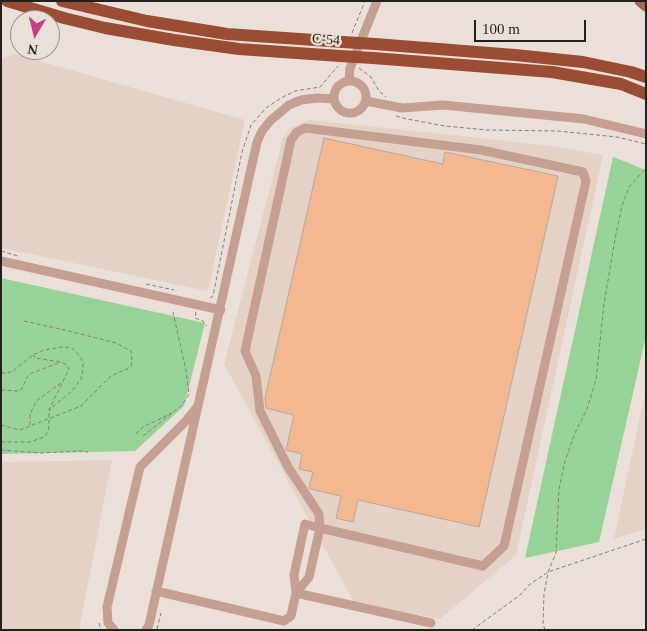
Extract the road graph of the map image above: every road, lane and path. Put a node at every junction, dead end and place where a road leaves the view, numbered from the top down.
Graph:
1 (7, 1) edge
2 (62, 1) edge
3 (366, 1) edge
4 (377, 1) edge
5 (640, 1) edge
6 (646, 6) edge
7 (346, 41) junction
8 (339, 61) junction
9 (365, 72) dead end
10 (646, 77) edge
11 (348, 81) junction
12 (646, 94) edge
13 (386, 96) dead end
14 (334, 99) junction
15 (366, 102) junction
16 (389, 113) dead end
17 (646, 134) edge
18 (646, 144) edge
19 (646, 168) edge
20 (1, 251) edge
21 (19, 256) dead end
22 (1, 261) edge
23 (141, 284) dead end
24 (180, 292) dead end
25 (207, 299) dead end
26 (221, 310) junction
27 (173, 312) dead end
28 (24, 321) dead end
29 (33, 355) junction
30 (61, 362) junction
31 (1, 373) edge
32 (61, 383) junction
33 (1, 390) edge
34 (199, 405) junction
35 (49, 410) junction
36 (175, 412) junction
37 (49, 420) junction
38 (1, 424) edge
39 (31, 426) junction
40 (136, 434) dead end
41 (143, 436) dead end
42 (1, 442) edge
43 (1, 450) edge
44 (88, 452) dead end
45 (320, 528) junction
46 (646, 539) edge
47 (548, 572) junction
48 (156, 591) junction
49 (296, 593) junction
50 (161, 613) dead end
51 (431, 623) dead end
52 (114, 630) edge
53 (146, 630) edge
54 (156, 630) edge
55 (472, 630) edge
56 (545, 630) edge

1 - 8 highway, C-54 / C-54
2 - 7 highway, C-54
3 - 7 path
4 - 11 street
5 - 6 main road
7 - 10 highway, C-54 / C-54, bridge
8 - 12 highway, C-54 / C-54, bridge
8 - 25 path
9 - 13 path
11 - 14 street
11 - 15 street
14 - 15 street
14 - 26 street
15 - 17 street
16 - 18 path
19 - 47 path
20 - 21 path
22 - 26 street
23 - 24 path
26 - 34 street
27 - 36 path
28 - 37 path
29 - 30 path
29 - 31 path
29 - 35 path
30 - 32 path
30 - 33 path
32 - 35 path
32 - 39 path
34 - 48 street
34 - 52 street
35 - 37 path
36 - 40 path
36 - 41 path
37 - 39 path
37 - 42 path
38 - 39 path
43 - 44 path
45 - 45 street
45 - 49 street
45 - 49 street
46 - 47 path
47 - 55 path
47 - 56 path
48 - 49 street
48 - 53 street
49 - 51 street
50 - 54 path

